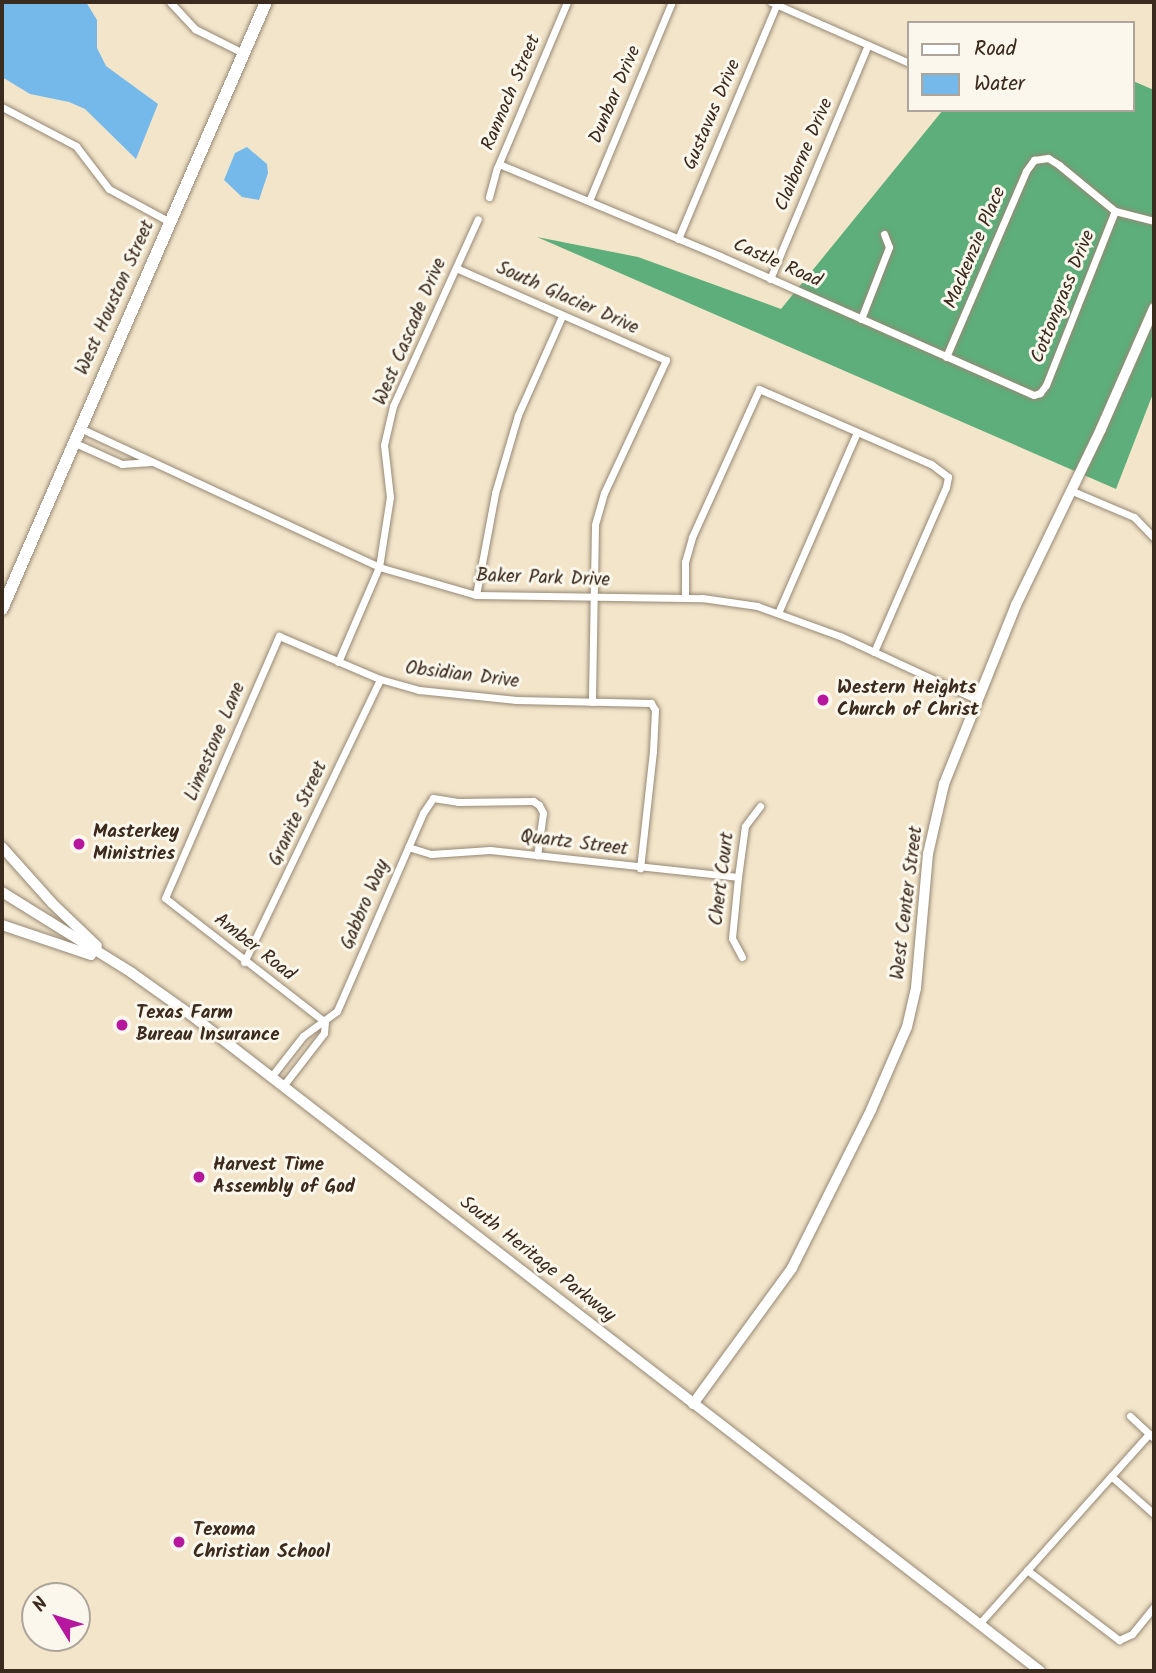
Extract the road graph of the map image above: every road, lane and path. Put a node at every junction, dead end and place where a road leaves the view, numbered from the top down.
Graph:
1 (170, 2) edge
2 (266, 2) edge
3 (567, 2) edge
4 (672, 2) edge
5 (774, 3) edge
6 (868, 45) junction
7 (243, 53) junction
8 (908, 63) edge
9 (2, 107) edge
10 (499, 164) junction
11 (489, 197) dead end
12 (589, 201) junction
13 (1115, 211) junction
14 (478, 219) dead end
15 (1154, 221) edge
16 (170, 222) junction
17 (884, 234) dead end
18 (678, 239) junction
19 (456, 268) junction
20 (770, 279) junction
21 (1154, 308) edge
22 (562, 316) junction
23 (861, 319) junction
24 (946, 357) junction
25 (1040, 393) joint
26 (82, 429) junction
27 (857, 432) junction
28 (75, 443) junction
29 (152, 462) junction
30 (1070, 490) junction
31 (1154, 538) edge
32 (379, 567) junction
33 (476, 595) junction
34 (593, 597) junction
35 (685, 598) junction
36 (2, 609) edge
37 (778, 613) junction
38 (279, 636) joint
39 (874, 652) junction
40 (338, 662) junction
41 (380, 679) junction
42 (976, 699) junction
43 (592, 702) junction
44 (760, 806) dead end
45 (2, 847) edge
46 (408, 847) junction
47 (537, 856) junction
48 (640, 868) junction
49 (737, 877) junction
50 (2, 892) edge
51 (165, 898) joint
52 (2, 925) edge
53 (742, 957) dead end
54 (244, 962) junction
55 (132, 974) junction
56 (325, 1022) junction
57 (271, 1077) junction
58 (283, 1086) junction
59 (693, 1404) junction
60 (1130, 1416) dead end
61 (1152, 1436) edge
62 (1111, 1476) junction
63 (1154, 1514) edge
64 (1027, 1570) junction
65 (1154, 1607) edge
66 (979, 1624) junction
67 (1040, 1671) edge

1 - 7 street
2 - 7 main road, West Houston Street
3 - 10 street, Rannoch Street
4 - 12 street, Dunbar Drive
5 - 6 street
5 - 18 street, Gustavus Drive
6 - 8 street
6 - 20 street, Claiborne Drive
7 - 16 main road, West Houston Street
9 - 16 street
10 - 11 street, Rannoch Street
10 - 12 street, Castle Road
12 - 18 street, Castle Road
13 - 15 street
13 - 24 street, Mackenzie Place
13 - 25 street, Cottongrass Drive
14 - 19 street, West Cascade Drive
16 - 26 main road, West Houston Street
17 - 23 street
18 - 20 street, Castle Road
19 - 22 street, South Glacier Drive
19 - 32 street, West Cascade Drive
20 - 23 street, Castle Road
21 - 30 main road, West Center Street
22 - 33 street
22 - 34 street, South Glacier Drive
23 - 24 street, Castle Road
24 - 25 street, Castle Road
26 - 28 main road, West Houston Street
26 - 29 street, Baker Park Drive
27 - 35 street
27 - 37 street
27 - 39 street
28 - 29 street
28 - 36 main road, West Houston Street
29 - 32 street, Baker Park Drive
30 - 31 street
30 - 42 main road, West Center Street
32 - 33 street, Baker Park Drive
32 - 40 street, West Cascade Drive
33 - 34 street, Baker Park Drive
34 - 35 street, Baker Park Drive
34 - 43 street
35 - 37 street, Baker Park Drive
37 - 39 street, Baker Park Drive
38 - 40 street, Obsidian Drive
38 - 51 street, Limestone Lane
39 - 42 street, Baker Park Drive
40 - 41 street, Obsidian Drive
41 - 43 street, Obsidian Drive
41 - 54 street, Granite Street
42 - 59 main road, West Center Street
43 - 48 street, Obsidian Drive
44 - 49 street, Chert Court
45 - 55 main road
46 - 47 street, Quartz Street
46 - 47 street, Gabbro Way
46 - 56 street, Gabbro Way
47 - 48 street, Quartz Street
48 - 49 street, Quartz Street
49 - 53 street, Chert Court
50 - 55 main road, South Heritage Parkway
51 - 54 street, Amber Road
52 - 55 main road
54 - 56 street, Amber Road
55 - 57 main road, South Heritage Parkway
56 - 57 street, Gabbro Way
56 - 58 street, Gabbro Way
57 - 58 main road, South Heritage Parkway
58 - 59 main road, South Heritage Parkway
59 - 66 main road, South Heritage Parkway
60 - 61 street
61 - 62 street
62 - 63 street
62 - 64 street
64 - 65 street
64 - 66 street
66 - 67 main road, South Heritage Parkway

